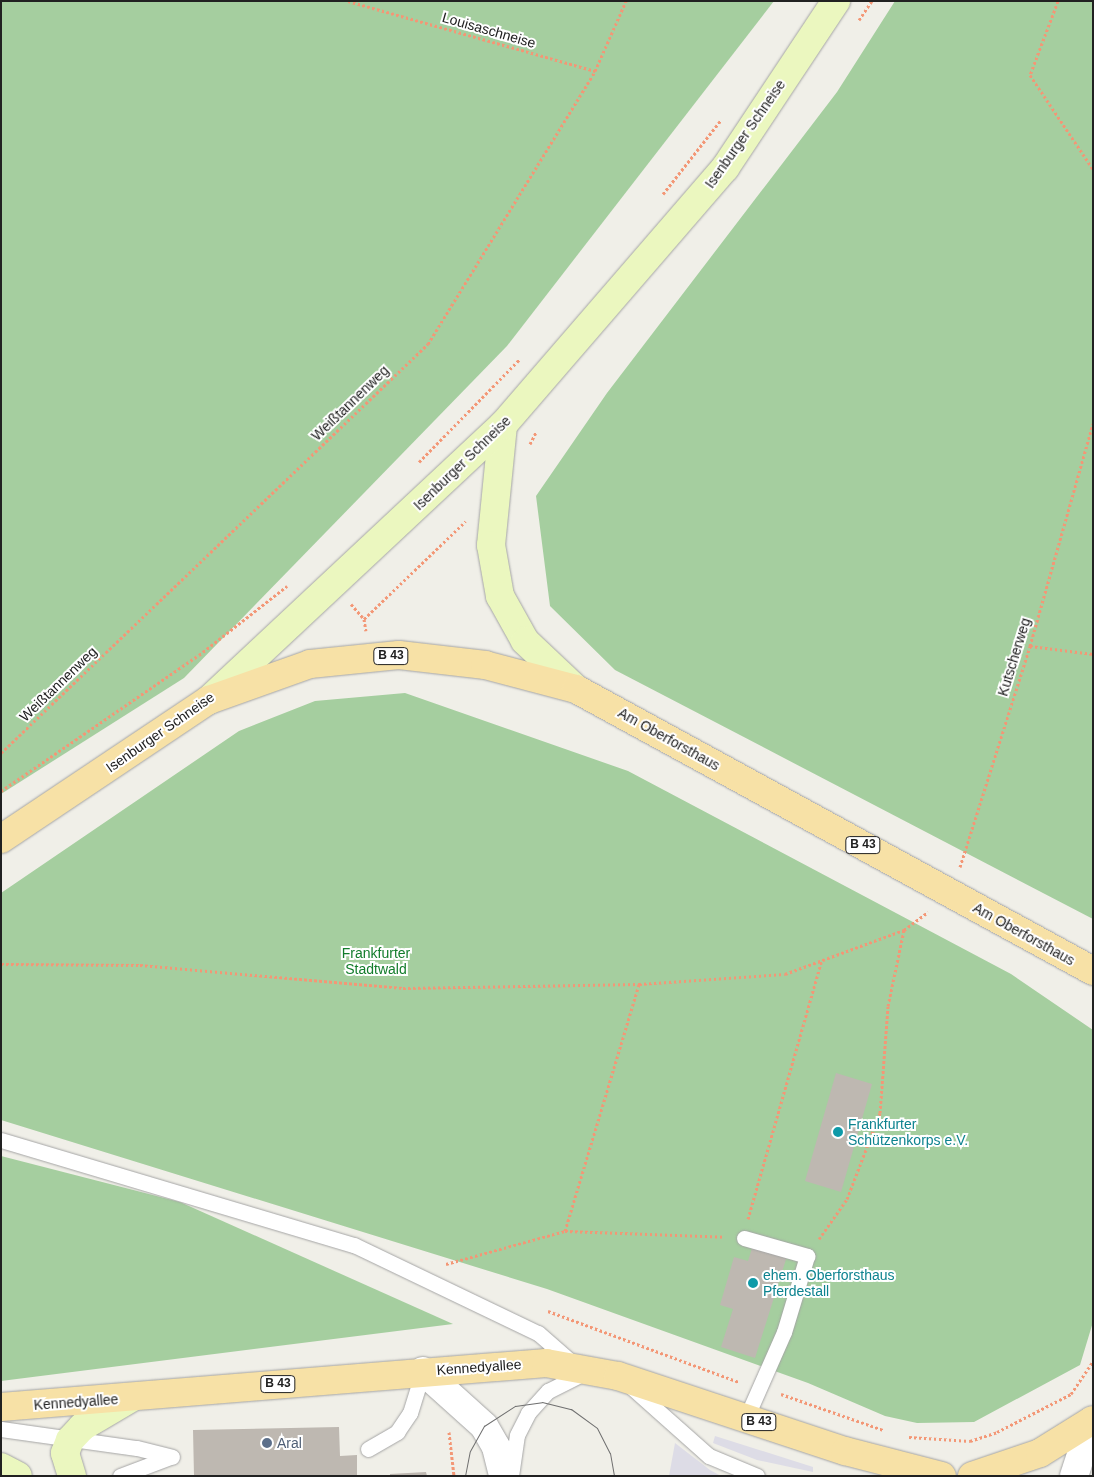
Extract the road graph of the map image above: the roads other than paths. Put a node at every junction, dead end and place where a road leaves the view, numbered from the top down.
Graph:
1 (836, 1) edge
2 (503, 424) junction
3 (576, 689) junction
4 (209, 700) junction
5 (1, 839) edge
6 (1093, 971) edge
7 (1, 1140) edge
8 (744, 1238) road end
9 (596, 1371) junction
10 (422, 1372) junction
11 (133, 1397) junction
12 (1, 1407) edge
13 (746, 1418) junction
14 (1092, 1420) edge
15 (1, 1428) edge
16 (70, 1440) junction
17 (368, 1449) dead end
18 (1, 1467) edge
19 (898, 1473) edge
20 (18, 1476) edge
21 (72, 1476) edge
22 (120, 1476) edge
23 (503, 1476) edge
24 (512, 1476) edge
25 (756, 1476) edge
26 (942, 1476) edge
27 (972, 1476) edge
28 (1074, 1476) edge

1 - 2 main road, Isenburger Schneise
2 - 3 main road
2 - 4 main road, Isenburger Schneise
3 - 4 main road, Am Oberforsthaus / B 43
3 - 6 main road, Am Oberforsthaus / B 43
4 - 5 main road, Isenburger Schneise / B 43
7 - 9 lane
8 - 13 lane
9 - 10 main road, Kennedyallee / B 43
9 - 13 main road, Kennedyallee / B 43
9 - 24 lane
9 - 25 lane
10 - 11 main road, Kennedyallee / B 43
10 - 17 lane
10 - 23 street
11 - 12 main road, Kennedyallee / B 43
11 - 16 main road
13 - 19 main road, Kennedyallee / B 43
14 - 27 main road
14 - 28 street
15 - 16 lane
16 - 21 main road
16 - 22 lane
18 - 20 main road
19 - 26 main road, Kennedyallee / B 43

